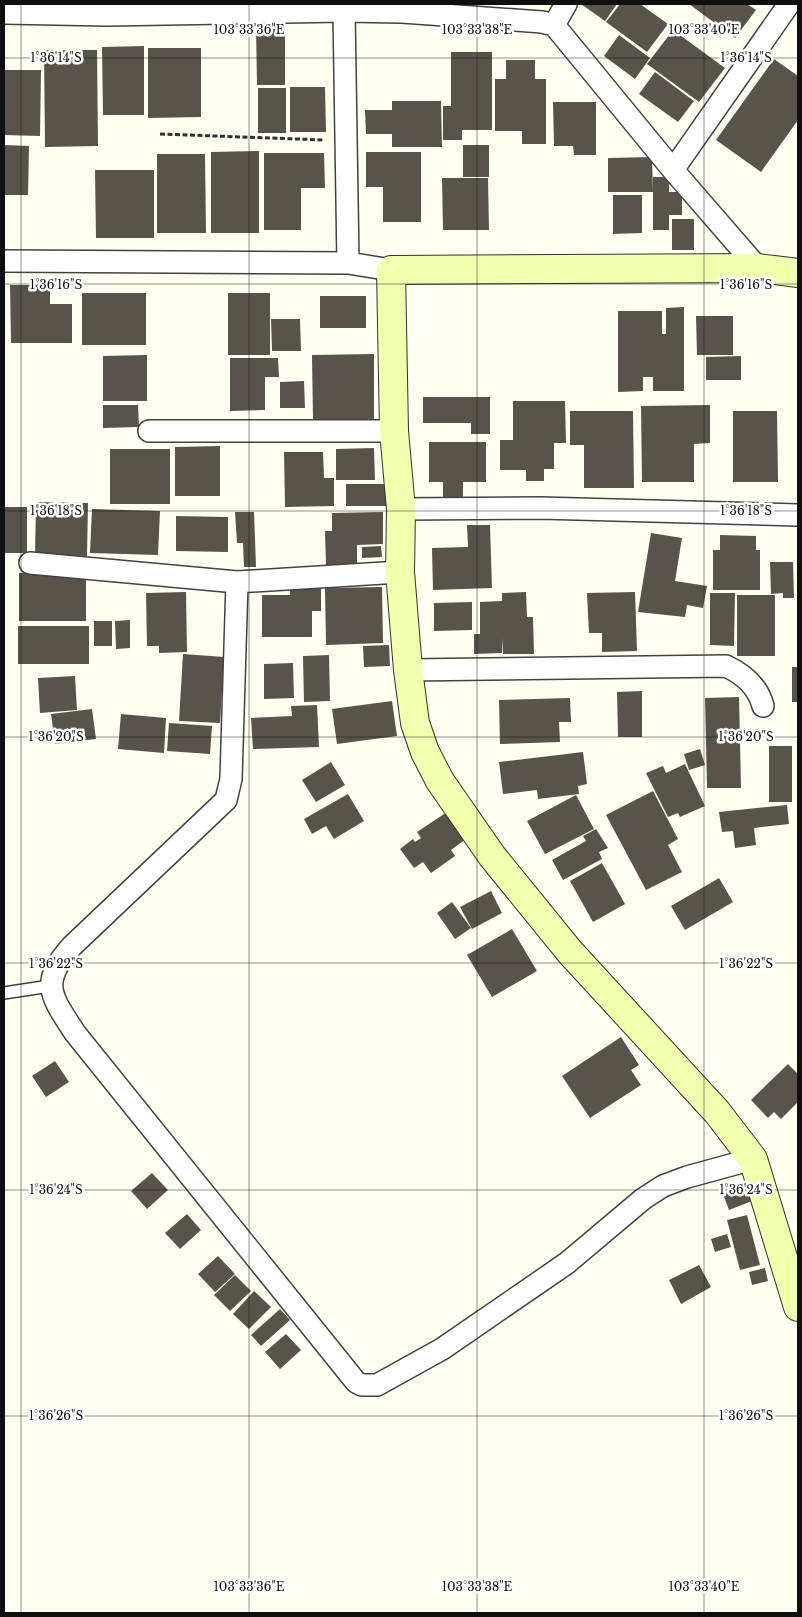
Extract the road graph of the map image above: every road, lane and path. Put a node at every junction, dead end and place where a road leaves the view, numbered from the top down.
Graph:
1 (566, 4) edge
2 (789, 4) edge
3 (402, 8) edge
4 (106, 10) edge
5 (344, 11) junction
6 (4, 12) edge
7 (554, 25) junction
8 (160, 134) dead end
9 (346, 140) junction
10 (673, 170) junction
11 (4, 261) edge
12 (348, 263) junction
13 (758, 268) junction
14 (391, 270) junction
15 (798, 273) edge
16 (149, 431) dead end
17 (394, 431) junction
18 (400, 509) junction
19 (798, 515) edge
20 (30, 563) dead end
21 (400, 572) junction
22 (237, 582) junction
23 (408, 670) junction
24 (763, 706) dead end
25 (50, 986) junction
26 (4, 993) edge
27 (753, 1159) junction
28 (798, 1307) edge

1 - 7 street
2 - 10 street
3 - 5 street
3 - 7 street
4 - 5 street
4 - 6 street
5 - 9 street
7 - 10 street
8 - 9 path
9 - 12 street
10 - 13 street
11 - 12 street
12 - 14 street
13 - 14 street
13 - 15 street
14 - 17 street
16 - 17 street
17 - 18 street
18 - 19 street
18 - 21 street
20 - 22 street
21 - 22 street
21 - 23 street
22 - 25 street
23 - 24 street
23 - 27 street
25 - 26 lane
25 - 27 street
27 - 28 street

